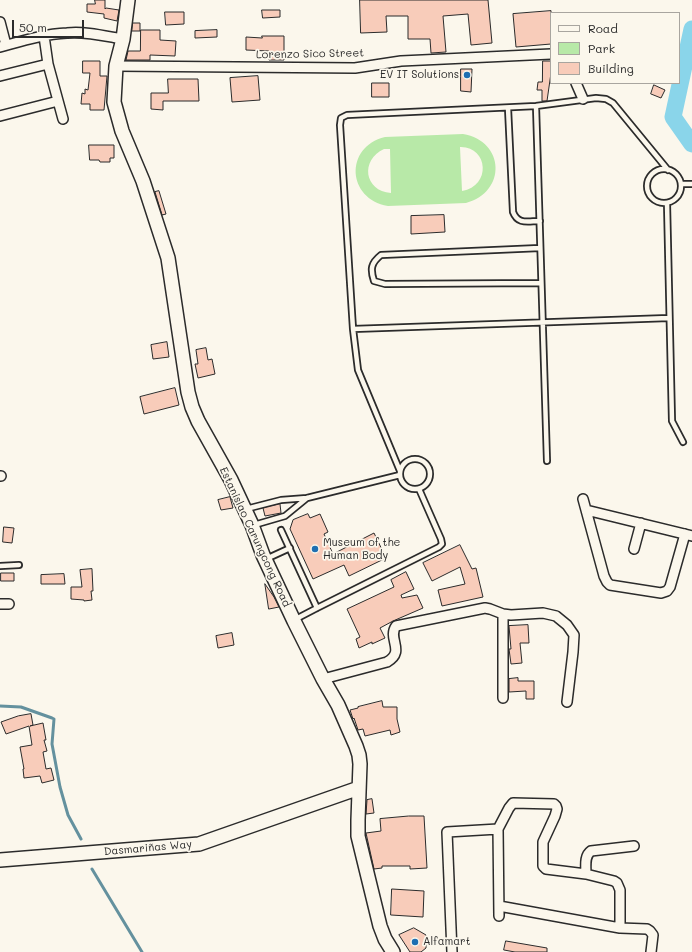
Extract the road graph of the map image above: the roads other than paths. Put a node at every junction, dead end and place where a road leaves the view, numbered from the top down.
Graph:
1 (128, 0) edge
2 (0, 22) edge
3 (44, 36) junction
4 (122, 39) junction
5 (3, 46) edge
6 (550, 54) edge
7 (48, 64) junction
8 (116, 66) junction
9 (0, 76) edge
10 (576, 84) edge
11 (583, 99) junction
12 (58, 101) junction
13 (536, 106) junction
14 (508, 108) junction
15 (0, 116) edge
16 (64, 119) dead end
17 (668, 170) junction
18 (681, 184) junction
19 (692, 184) edge
20 (666, 203) junction
21 (540, 221) junction
22 (540, 248) junction
23 (542, 283) junction
24 (669, 318) junction
25 (543, 322) junction
26 (353, 329) junction
27 (683, 442) dead end
28 (547, 461) dead end
29 (400, 473) junction
30 (418, 489) junction
31 (307, 498) junction
32 (583, 498) dead end
33 (244, 510) junction
34 (586, 510) junction
35 (642, 523) junction
36 (252, 525) junction
37 (282, 530) dead end
38 (689, 535) edge
39 (290, 548) junction
40 (634, 549) dead end
41 (265, 559) junction
42 (19, 565) dead end
43 (0, 566) edge
44 (317, 608) junction
45 (503, 614) junction
46 (294, 621) junction
47 (323, 679) junction
48 (503, 698) dead end
49 (567, 702) dead end
50 (359, 788) junction
51 (498, 829) junction
52 (634, 846) dead end
53 (0, 860) edge
54 (586, 874) junction
55 (499, 906) junction
56 (499, 916) dead end
57 (620, 928) junction
58 (392, 952) edge
59 (452, 952) edge
60 (651, 952) edge

1 - 4 street, Estanislao Carungcong Road
2 - 5 street
3 - 4 street
3 - 5 street
3 - 7 street
4 - 8 street, Estanislao Carungcong Road
6 - 8 street, Lorenzo Sico Street
7 - 9 street
7 - 12 street
8 - 33 street, Estanislao Carungcong Road
10 - 11 street
11 - 13 lane
11 - 17 lane
12 - 15 street
12 - 16 street
13 - 14 lane
13 - 21 lane
14 - 21 lane
14 - 26 lane
17 - 18 lane
17 - 20 lane
18 - 19 lane
18 - 20 lane
20 - 24 lane
21 - 22 lane
22 - 23 lane
22 - 23 lane
23 - 25 lane
24 - 25 lane
24 - 27 lane
25 - 26 lane
25 - 28 lane
26 - 29 lane
29 - 30 lane
29 - 30 lane
29 - 31 lane
30 - 44 lane
31 - 33 lane
31 - 36 lane
32 - 34 street
33 - 36 street, Estanislao Carungcong Road
34 - 35 street
34 - 38 street
35 - 38 street
35 - 40 street
36 - 41 street, Estanislao Carungcong Road
37 - 39 lane
39 - 41 lane
39 - 44 lane
41 - 46 street, Estanislao Carungcong Road
42 - 43 lane
44 - 46 lane
45 - 47 street
45 - 48 street
45 - 49 street
46 - 47 street, Estanislao Carungcong Road
47 - 50 street, Estanislao Carungcong Road
50 - 53 street, Dasmariñas Way
50 - 58 street, Estanislao Carungcong Road
51 - 54 street
51 - 55 street
51 - 59 street
52 - 54 street
54 - 57 street
55 - 56 street
55 - 57 street
57 - 60 street

